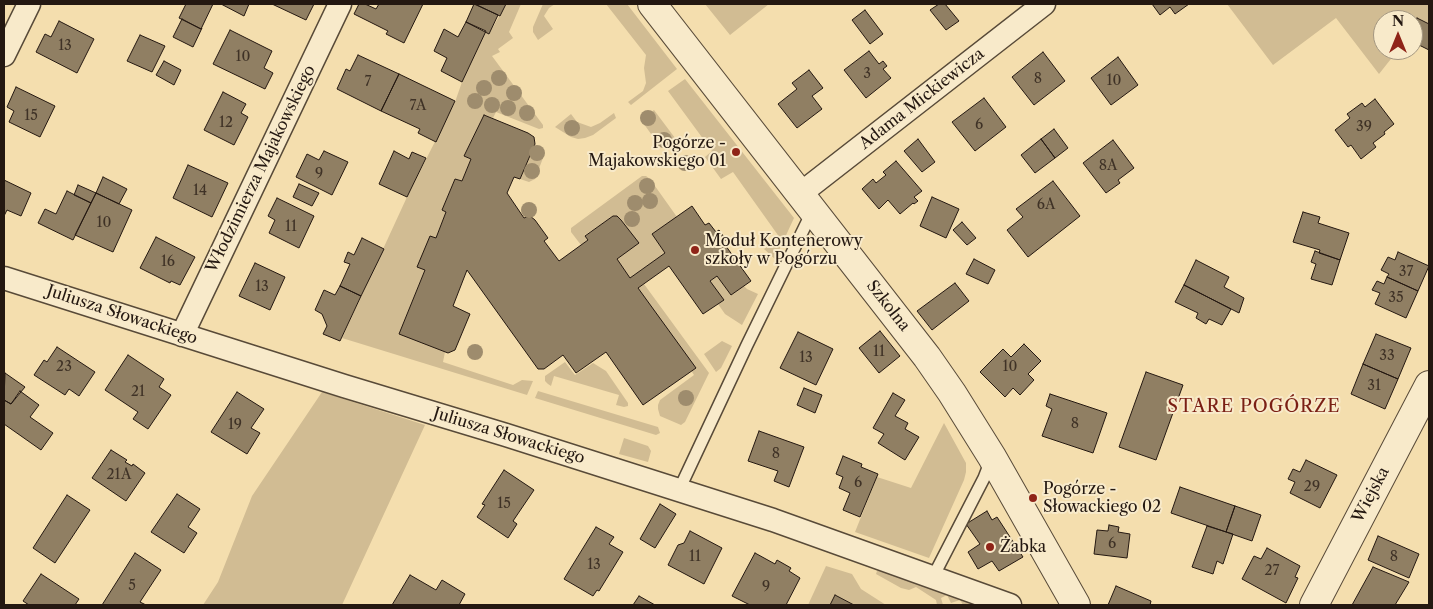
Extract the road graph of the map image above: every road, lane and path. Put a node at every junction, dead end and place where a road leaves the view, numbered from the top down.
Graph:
1 (29, 4) edge
2 (340, 4) edge
3 (652, 4) edge
4 (1044, 4) edge
5 (4, 55) edge
6 (807, 202) junction
7 (4, 278) edge
8 (182, 334) junction
9 (1429, 385) edge
10 (992, 457) junction
11 (679, 490) junction
12 (934, 577) junction
13 (1010, 605) edge
14 (1076, 605) edge
15 (1314, 605) edge

1 - 5 street
2 - 8 street, Włodzimierza Majakowskiego
3 - 6 street, Szkolna
4 - 6 street, Adama Mickiewicza
6 - 10 street, Szkolna
6 - 11 lane
7 - 8 street, Juliusza Słowackiego
8 - 11 street, Juliusza Słowackiego
9 - 15 street, Wiejska
10 - 12 lane
10 - 14 street, Szkolna
11 - 12 street, Juliusza Słowackiego
12 - 13 street, Juliusza Słowackiego

